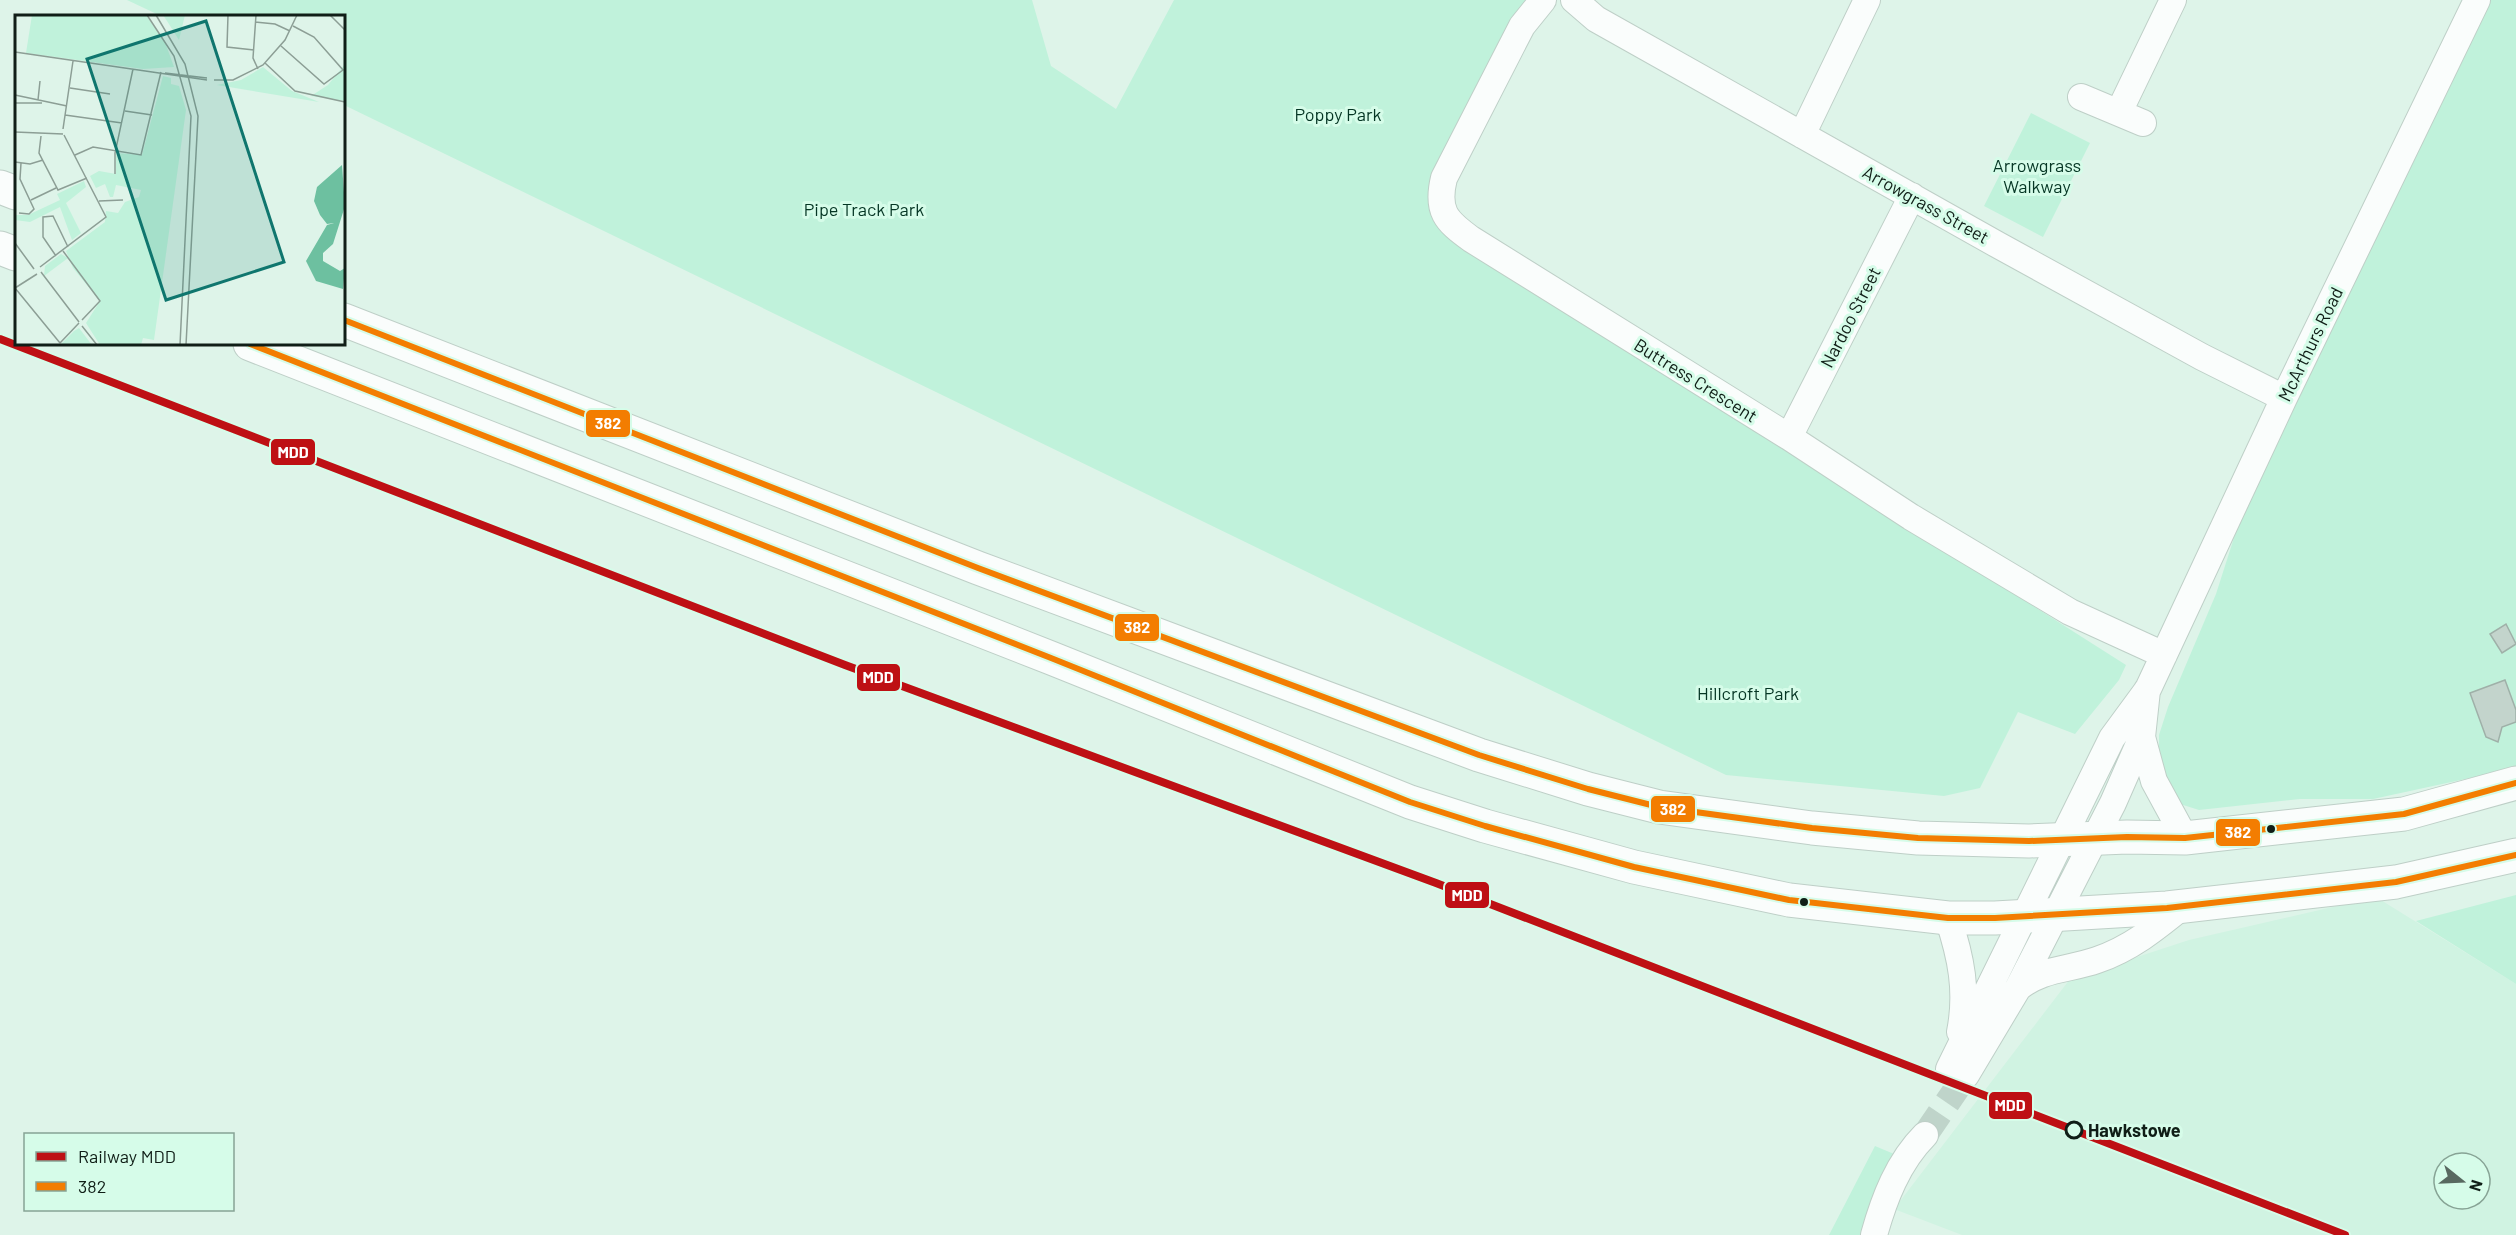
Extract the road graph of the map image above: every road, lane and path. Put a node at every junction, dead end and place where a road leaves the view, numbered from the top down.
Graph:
1 (1543, 0) edge
2 (1574, 0) edge
3 (1867, 0) edge
4 (2173, 0) edge
5 (2477, 0) edge
6 (2081, 97) dead end
7 (2119, 112) junction
8 (2143, 123) dead end
9 (1802, 135) junction
10 (0, 187) edge
11 (15, 193) edge
12 (1912, 196) junction
13 (0, 248) edge
14 (15, 254) edge
15 (345, 320) edge
16 (253, 345) edge
17 (2284, 398) junction
18 (1789, 437) junction
19 (2164, 655) junction
20 (2148, 689) junction
21 (2142, 737) junction
22 (2516, 783) edge
23 (2096, 838) junction
24 (2185, 838) junction
25 (2061, 840) junction
26 (2516, 855) edge
27 (2183, 906) junction
28 (2057, 915) junction
29 (2024, 917) junction
30 (1948, 918) junction
31 (2018, 988) junction
32 (1957, 1066) junction
33 (1918, 1138) tunnel mouth
34 (1874, 1235) edge

1 - 18 street, Buttress Crescent
2 - 9 street, Arrowgrass Street
3 - 9 street
4 - 7 street
5 - 17 street, McArthurs Road
6 - 7 street
7 - 8 street
9 - 12 street, Arrowgrass Street
10 - 11 highway
12 - 17 street, Arrowgrass Street
12 - 18 street, Nardoo Street
13 - 14 highway
15 - 25 highway
16 - 30 highway
17 - 19 street, McArthurs Road
18 - 19 street, Buttress Crescent
19 - 20 street, McArthurs Road
20 - 21 street, McArthurs Road
20 - 25 street, McArthurs Road
21 - 23 street, McArthurs Road
21 - 24 street, McArthurs Road
22 - 24 highway
23 - 24 highway
23 - 25 highway
23 - 28 street, McArthurs Road
25 - 29 street, McArthurs Road
26 - 27 highway
27 - 28 highway
27 - 31 street
28 - 29 highway
28 - 31 street, McArthurs Road
29 - 30 highway
29 - 32 street, McArthurs Road
30 - 32 street
31 - 32 street, McArthurs Road
33 - 34 street

